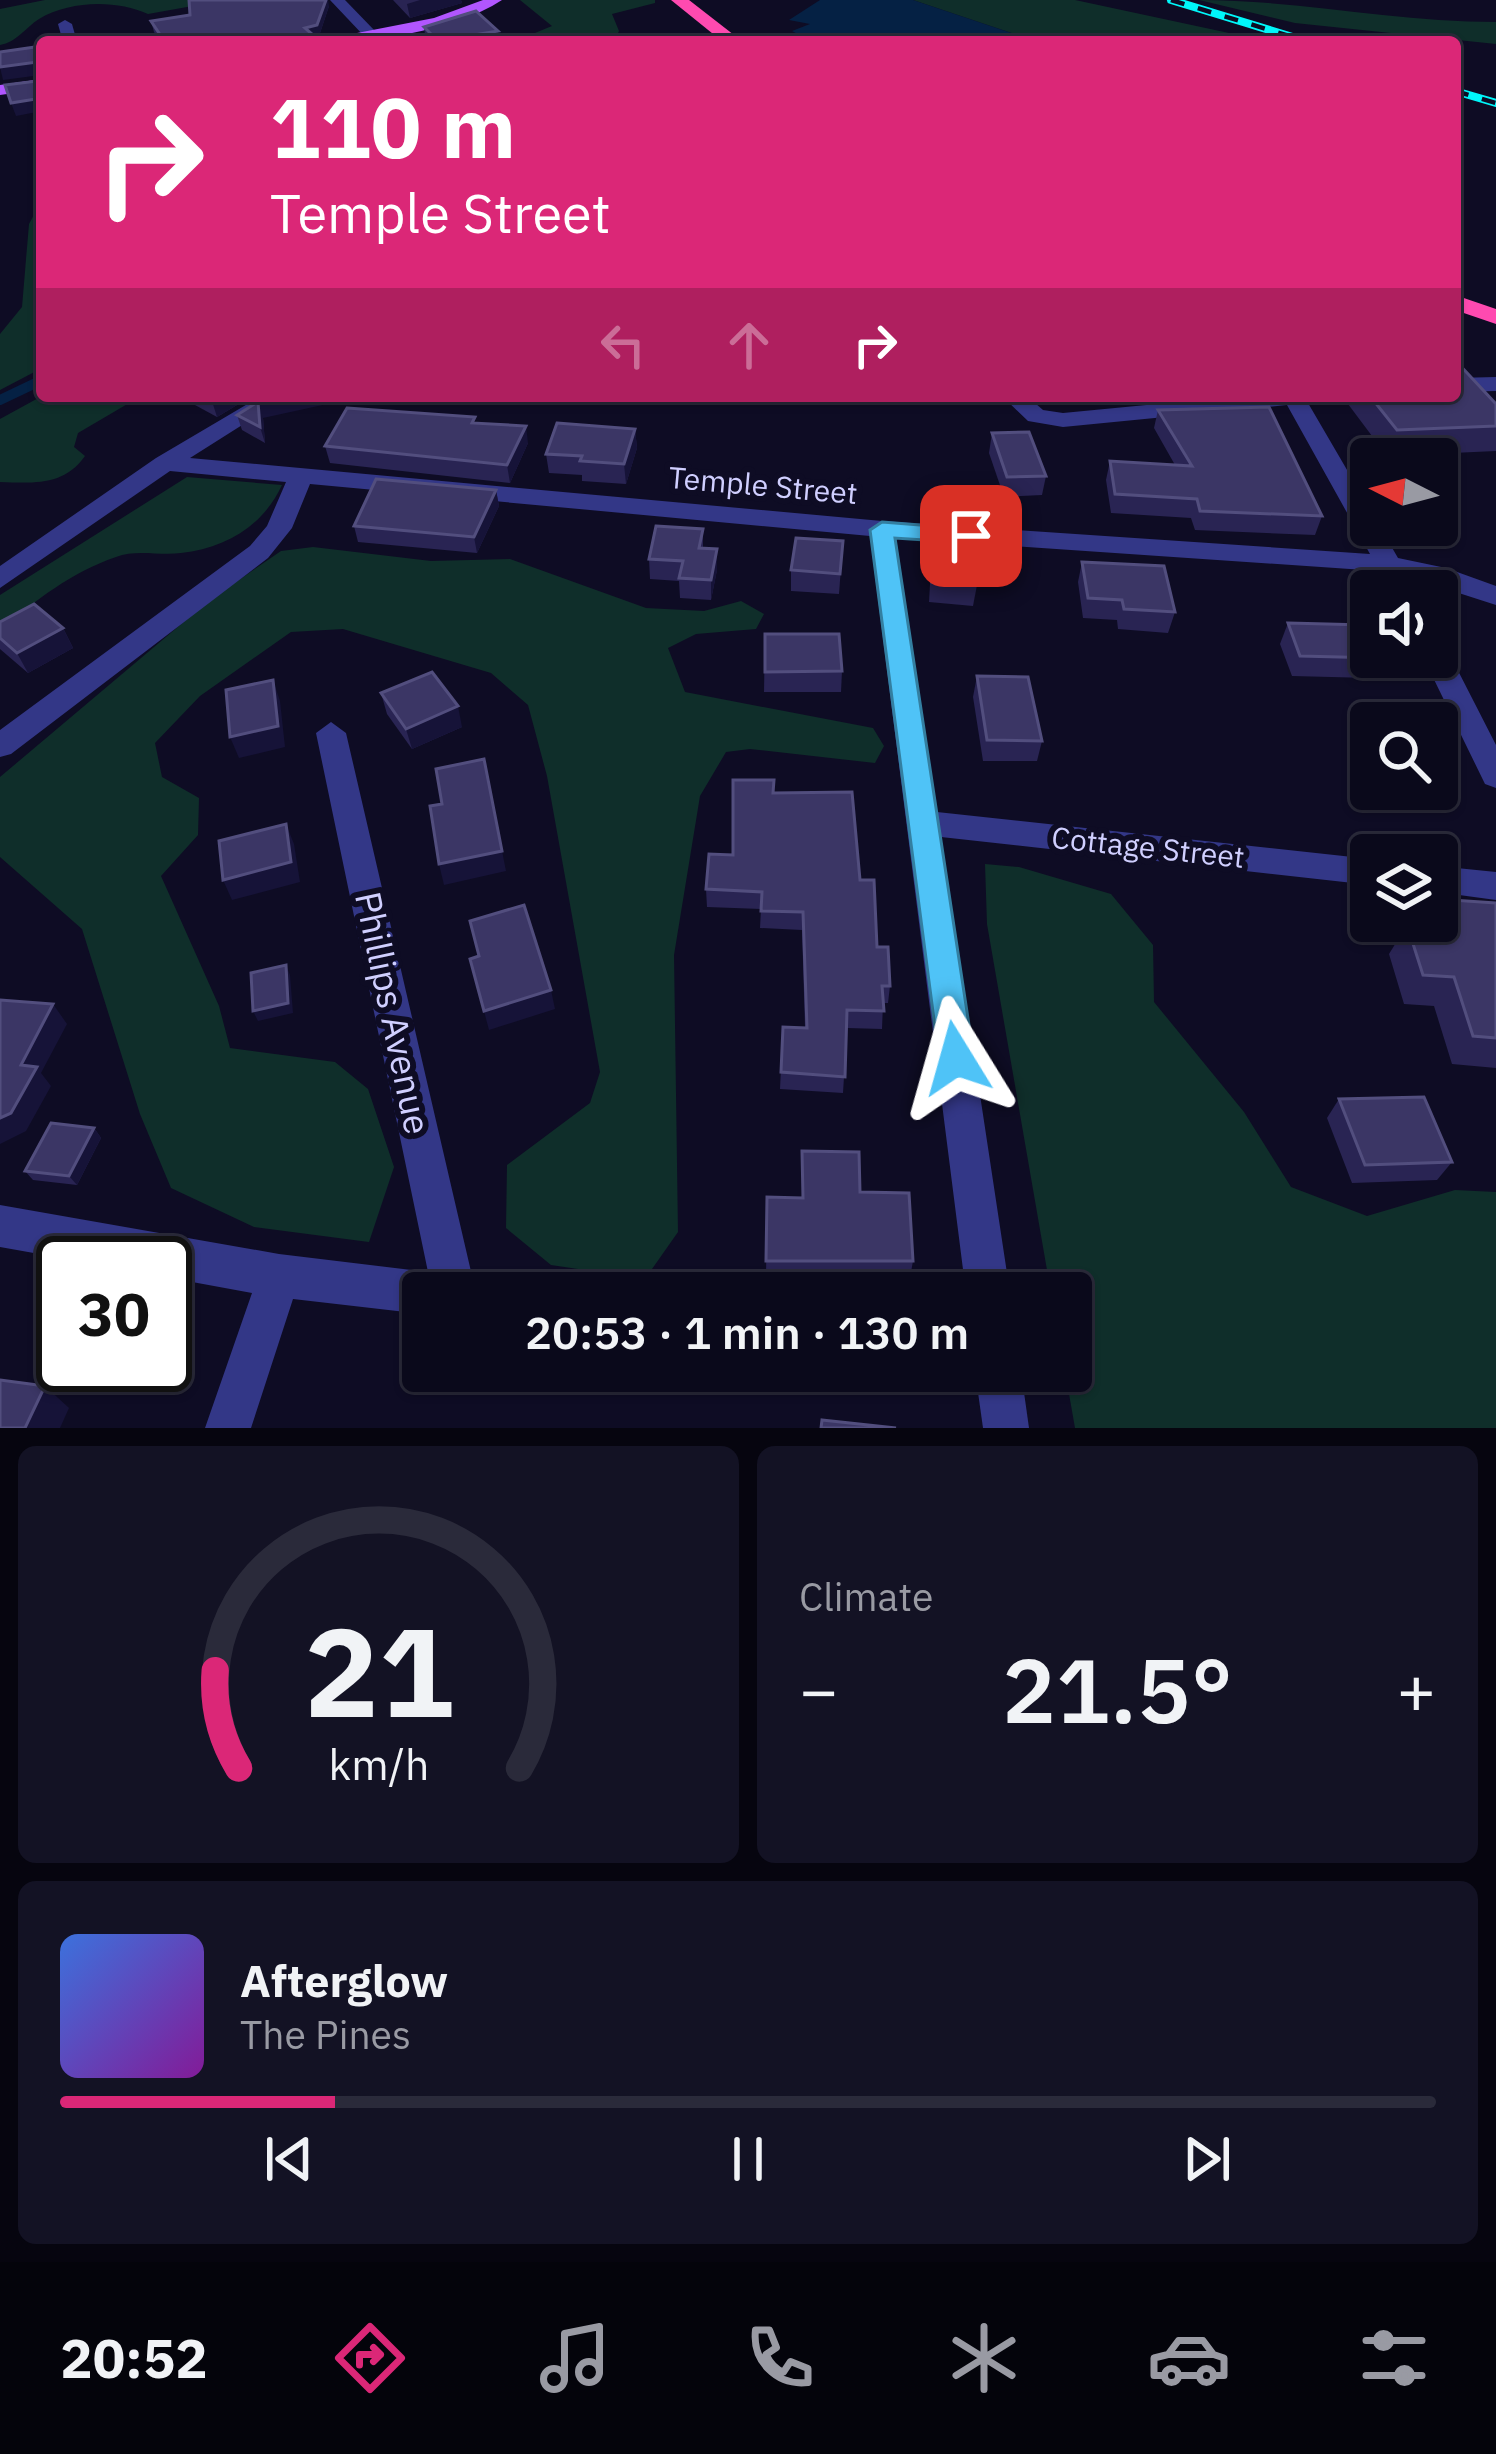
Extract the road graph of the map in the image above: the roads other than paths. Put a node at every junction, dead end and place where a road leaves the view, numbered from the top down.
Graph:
1 (337, 0) edge
2 (495, 0) edge
3 (679, 0) edge
4 (64, 24) dead end
5 (370, 34) junction
6 (68, 36) edge
7 (357, 36) edge
8 (726, 36) edge
9 (36, 85) edge
10 (0, 90) edge
11 (1461, 304) edge
12 (1496, 317) edge
13 (1496, 384) edge
14 (1461, 386) edge
15 (267, 402) edge
16 (1020, 402) edge
17 (1248, 402) edge
18 (1303, 402) edge
19 (165, 463) junction
20 (302, 474) junction
21 (882, 530) junction
22 (1390, 564) junction
23 (1393, 570) edge
24 (0, 579) edge
25 (1496, 596) edge
26 (1447, 678) edge
27 (331, 733) dead end
28 (0, 746) edge
29 (1496, 776) edge
30 (925, 823) junction
31 (1350, 870) edge
32 (1458, 881) edge
33 (1496, 886) edge
34 (0, 1226) edge
35 (449, 1272) edge
36 (985, 1272) edge
37 (279, 1276) junction
38 (402, 1290) edge
39 (1001, 1392) edge
40 (227, 1428) edge
41 (1006, 1428) edge

1 - 5 street
2 - 5 main road
3 - 8 highway
4 - 6 street
5 - 7 main road
9 - 10 main road
11 - 12 highway
13 - 14 street
15 - 19 street
16 - 17 street
18 - 22 street
19 - 20 street, Temple Street
19 - 24 street
20 - 21 street, Temple Street
20 - 28 street
21 - 22 street, Temple Street
21 - 30 street
22 - 23 street
22 - 25 street, Temple Street
26 - 29 street
27 - 35 street, Phillips Avenue
30 - 31 street, Cottage Street
30 - 36 street
32 - 33 street
34 - 37 street
37 - 38 street
37 - 40 street
39 - 41 street

